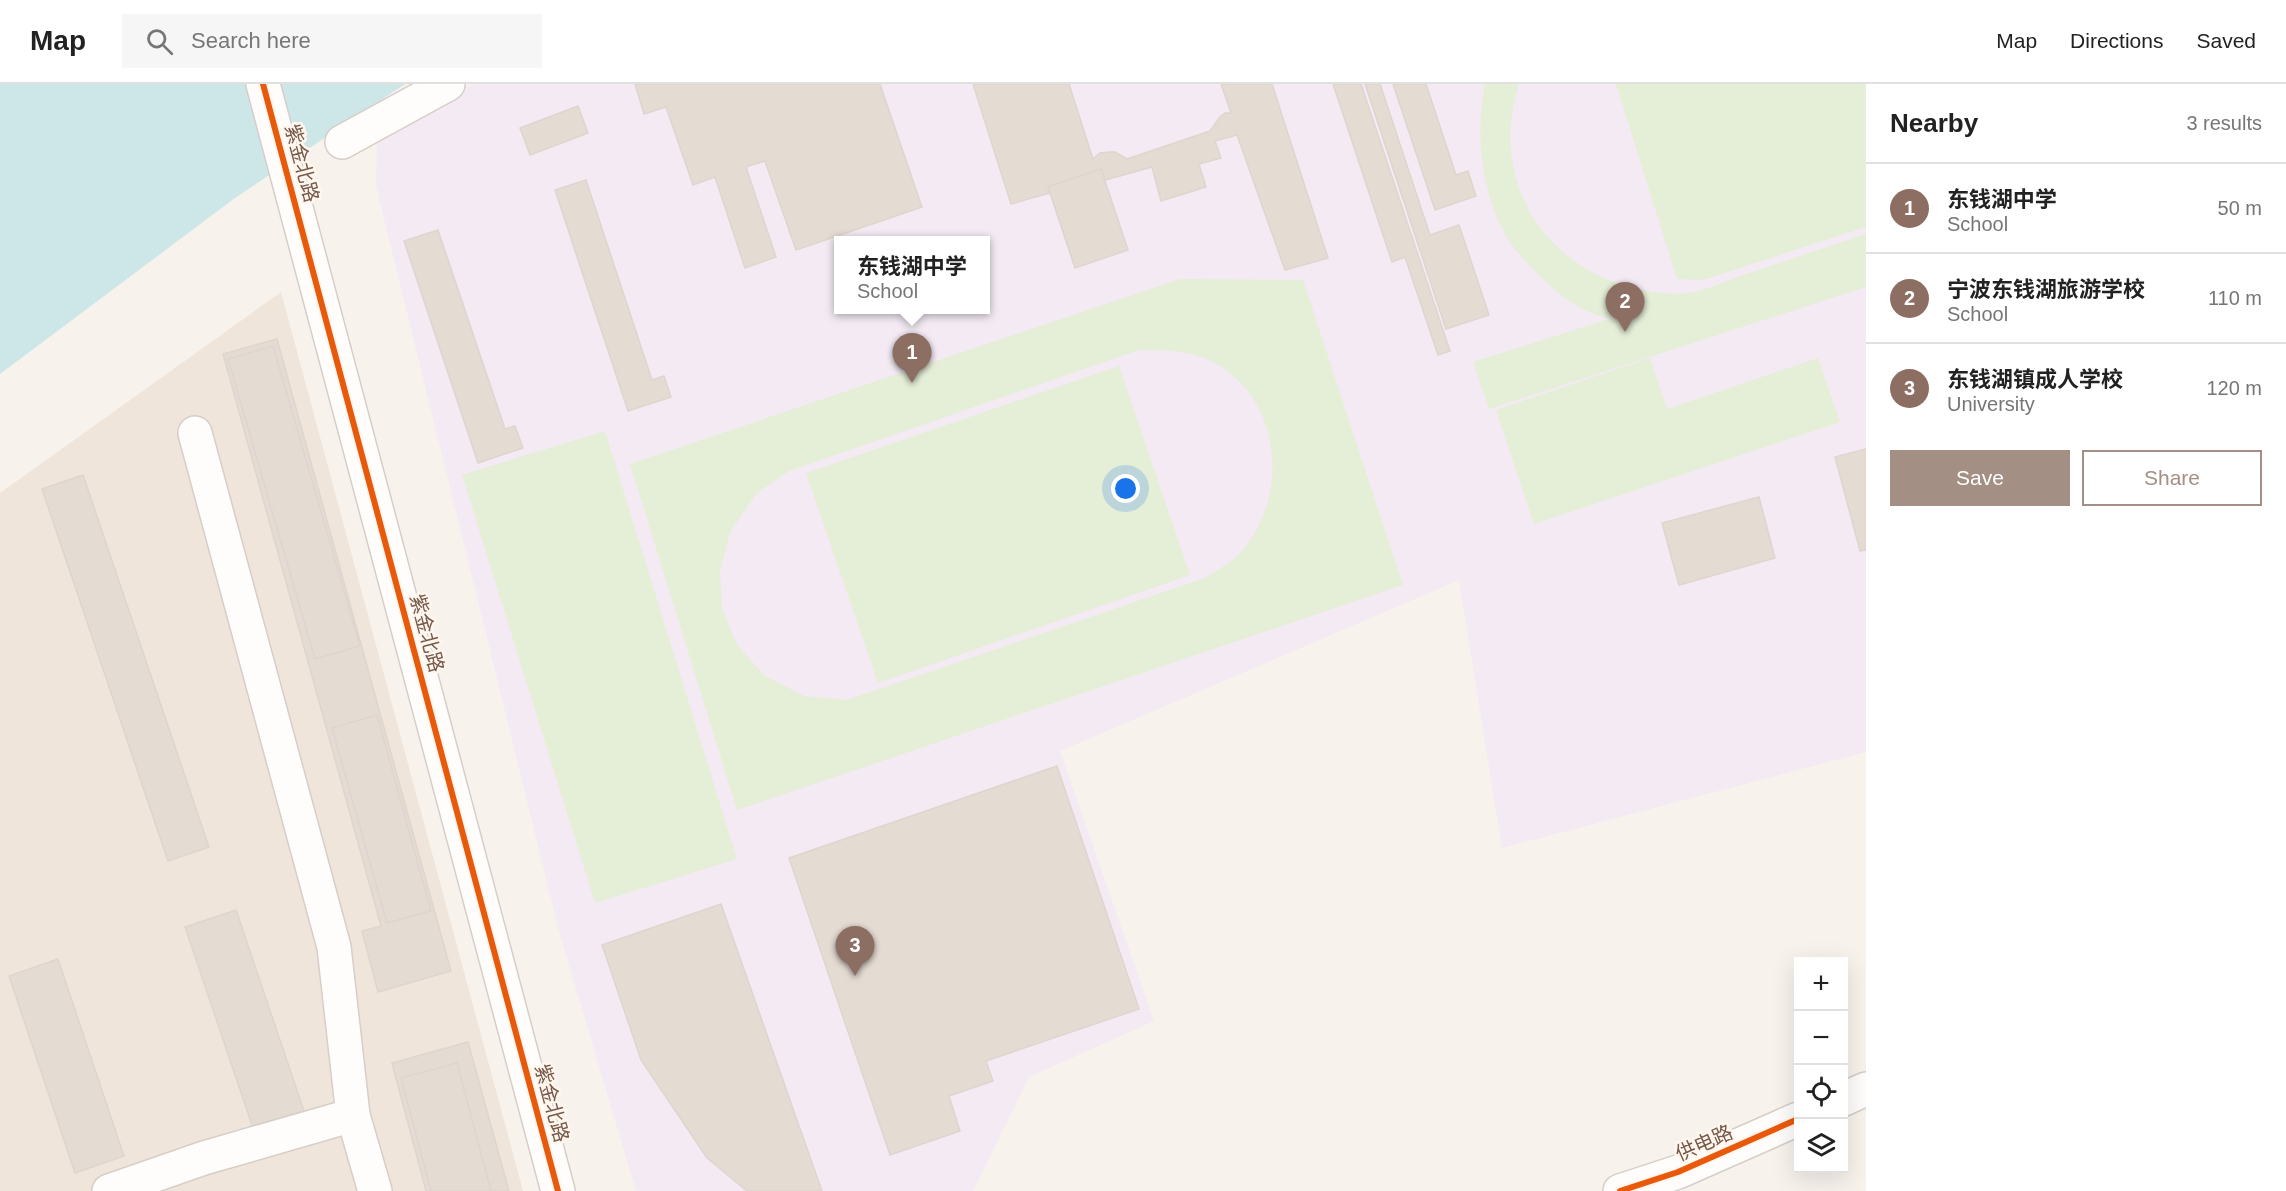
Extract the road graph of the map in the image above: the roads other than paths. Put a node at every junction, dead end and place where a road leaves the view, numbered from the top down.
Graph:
1 (263, 84) edge
2 (448, 84) edge
3 (342, 142) dead end
4 (195, 433) dead end
5 (1866, 1089) edge
6 (1848, 1097) edge
7 (353, 1115) junction
8 (1794, 1121) edge
9 (1681, 1182) edge
10 (1630, 1189) edge
11 (109, 1191) edge
12 (375, 1191) edge
13 (558, 1191) edge

1 - 13 street, 紫金北路
2 - 3 street
4 - 7 street
5 - 6 street
7 - 11 street
7 - 12 street
8 - 9 street, 供电路
9 - 10 street, 供电路

